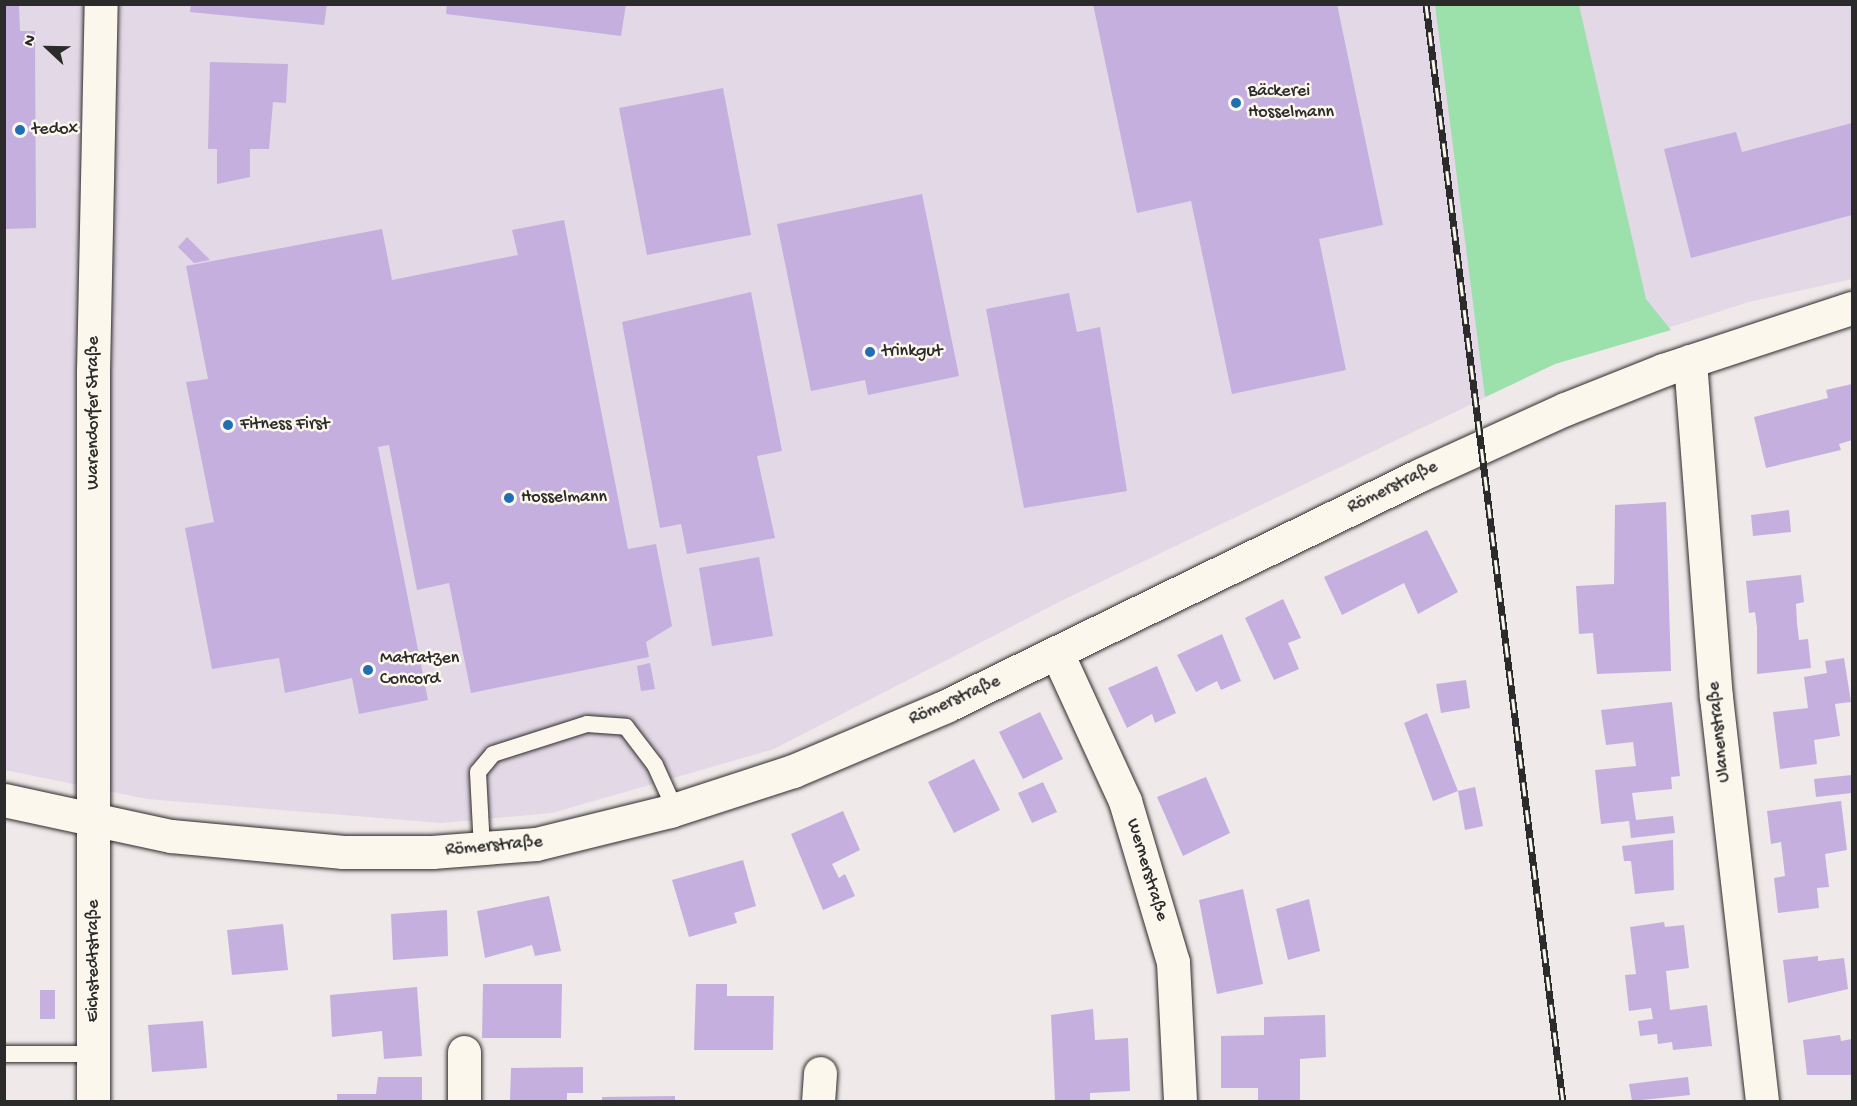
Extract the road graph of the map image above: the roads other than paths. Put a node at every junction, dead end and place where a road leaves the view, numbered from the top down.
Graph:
1 (101, 4) edge
2 (1852, 308) edge
3 (1690, 361) junction
4 (1057, 653) junction
5 (4, 800) edge
6 (675, 809) junction
7 (95, 821) junction
8 (482, 849) junction
9 (464, 1052) dead end
10 (4, 1054) edge
11 (93, 1054) junction
12 (93, 1101) edge
13 (464, 1101) edge
14 (1180, 1101) edge
15 (1762, 1101) edge

1 - 7 street, Warendorfer Straße
2 - 3 street, Römerstraße
3 - 4 street, Römerstraße
3 - 15 street, Ulanenstraße
4 - 6 street, Römerstraße
4 - 14 street, Wernerstraße
5 - 7 street, Römerstraße
6 - 8 street, Römerstraße
6 - 8 lane
7 - 8 street, Römerstraße
7 - 11 street, Eichstedtstraße
9 - 13 street
10 - 11 lane
11 - 12 street, Eichstedtstraße

